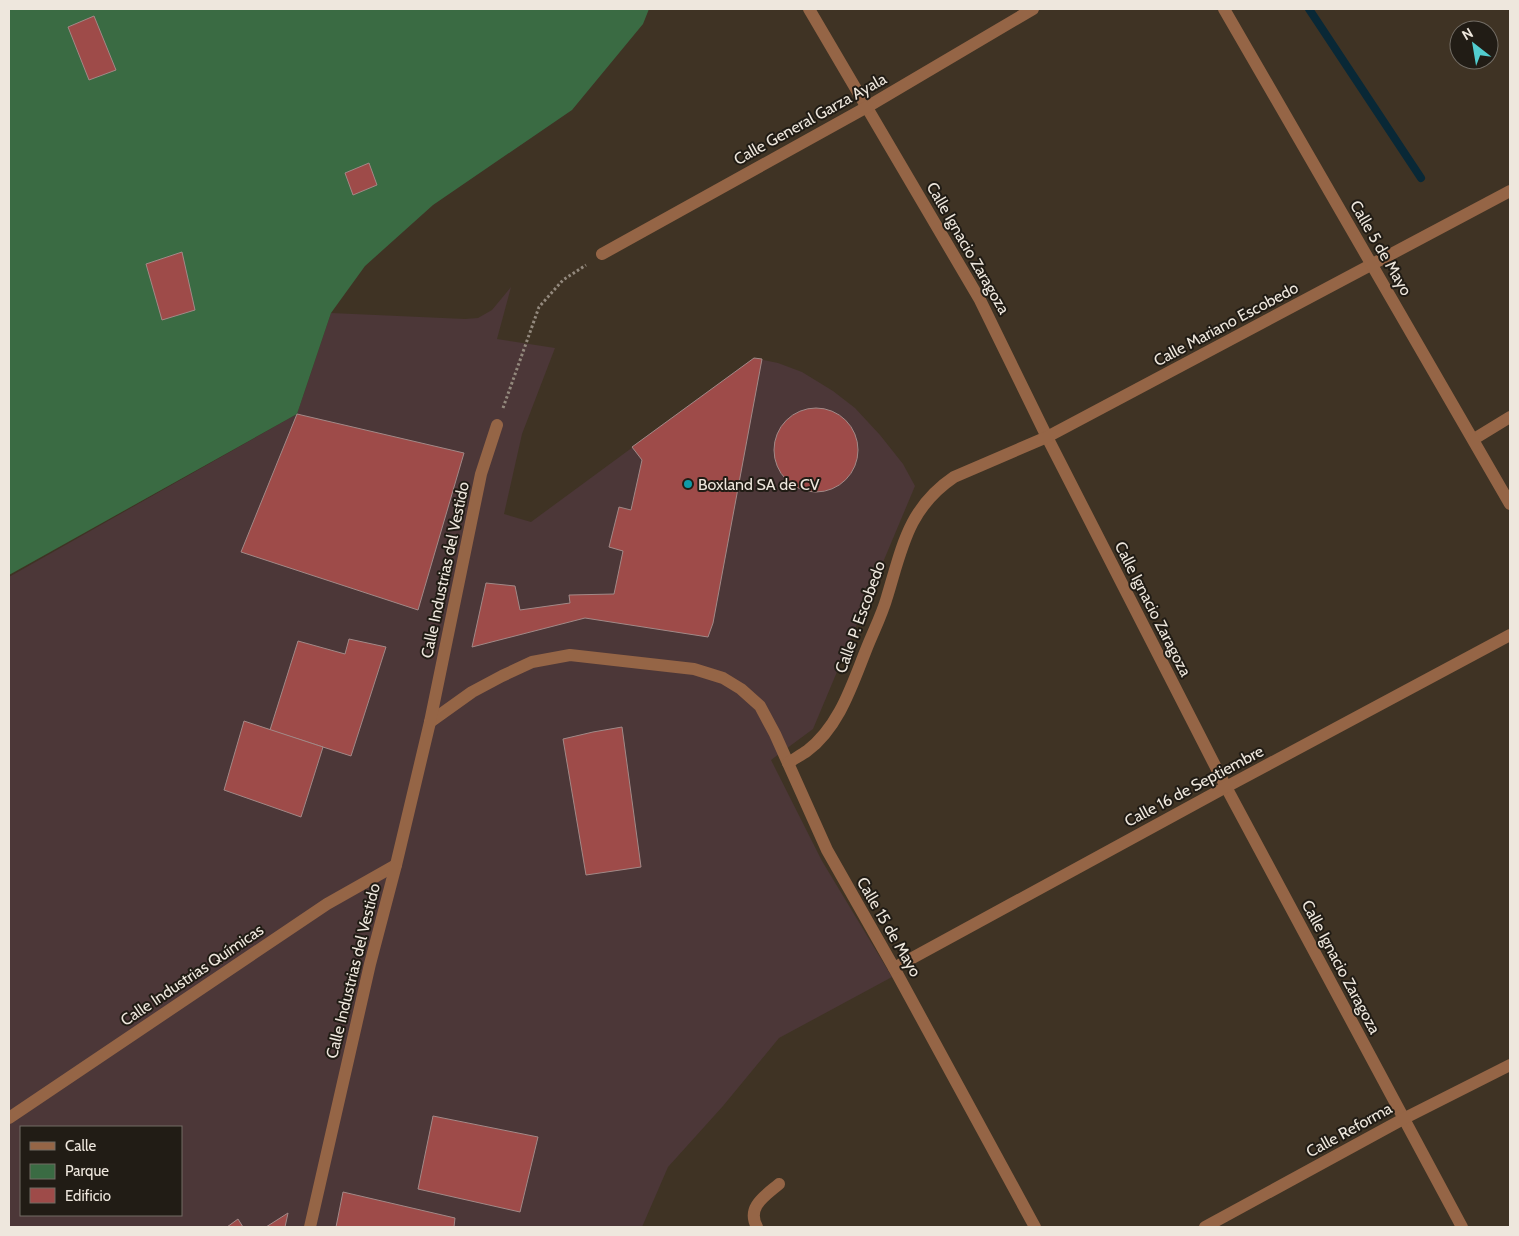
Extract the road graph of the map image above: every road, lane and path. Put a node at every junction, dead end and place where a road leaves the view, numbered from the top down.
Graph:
1 (808, 9) edge
2 (1033, 9) edge
3 (1224, 9) edge
4 (867, 106) junction
5 (1510, 191) edge
6 (602, 254) joint
7 (1372, 265) junction
8 (1510, 417) edge
9 (497, 425) joint
10 (1047, 437) junction
11 (1474, 439) junction
12 (954, 478) joint
13 (1510, 504) edge
14 (1510, 635) edge
15 (430, 722) junction
16 (788, 763) junction
17 (1226, 787) junction
18 (396, 865) junction
19 (894, 968) junction
20 (1510, 1065) edge
21 (9, 1118) edge
22 (1405, 1118) junction
23 (779, 1184) dead end
24 (310, 1227) edge
25 (757, 1227) edge
26 (1035, 1227) edge
27 (1205, 1227) edge
28 (1462, 1227) edge

1 - 4 street, Calle Ignacio Zaragoza
2 - 4 street, Calle General Garza Ayala
3 - 7 street, Calle 5 de Mayo
4 - 6 street, Calle General Garza Ayala
4 - 10 street, Calle Ignacio Zaragoza
5 - 7 street, Calle Mariano Escobedo
6 - 9 path
7 - 10 street, Calle Mariano Escobedo
7 - 11 street, Calle 5 de Mayo
8 - 11 street
9 - 15 street, Calle Industrias del Vestido
10 - 12 street, Calle Mariano Escobedo
10 - 17 street, Calle Ignacio Zaragoza
11 - 13 street, Calle 5 de Mayo
12 - 16 street, Calle P. Escobedo
14 - 17 street, Calle 16 de Septiembre
15 - 16 street, Calle 15 de Mayo
15 - 18 street, Calle Industrias del Vestido
16 - 19 street, Calle 15 de Mayo
17 - 19 street, Calle 16 de Septiembre
17 - 22 street, Calle Ignacio Zaragoza
18 - 21 street, Calle Industrias Químicas
18 - 24 street, Calle Industrias del Vestido
19 - 26 street, Calle 15 de Mayo
20 - 22 street, Calle Reforma
22 - 27 street, Calle Reforma
22 - 28 street, Calle Ignacio Zaragoza
23 - 25 street

